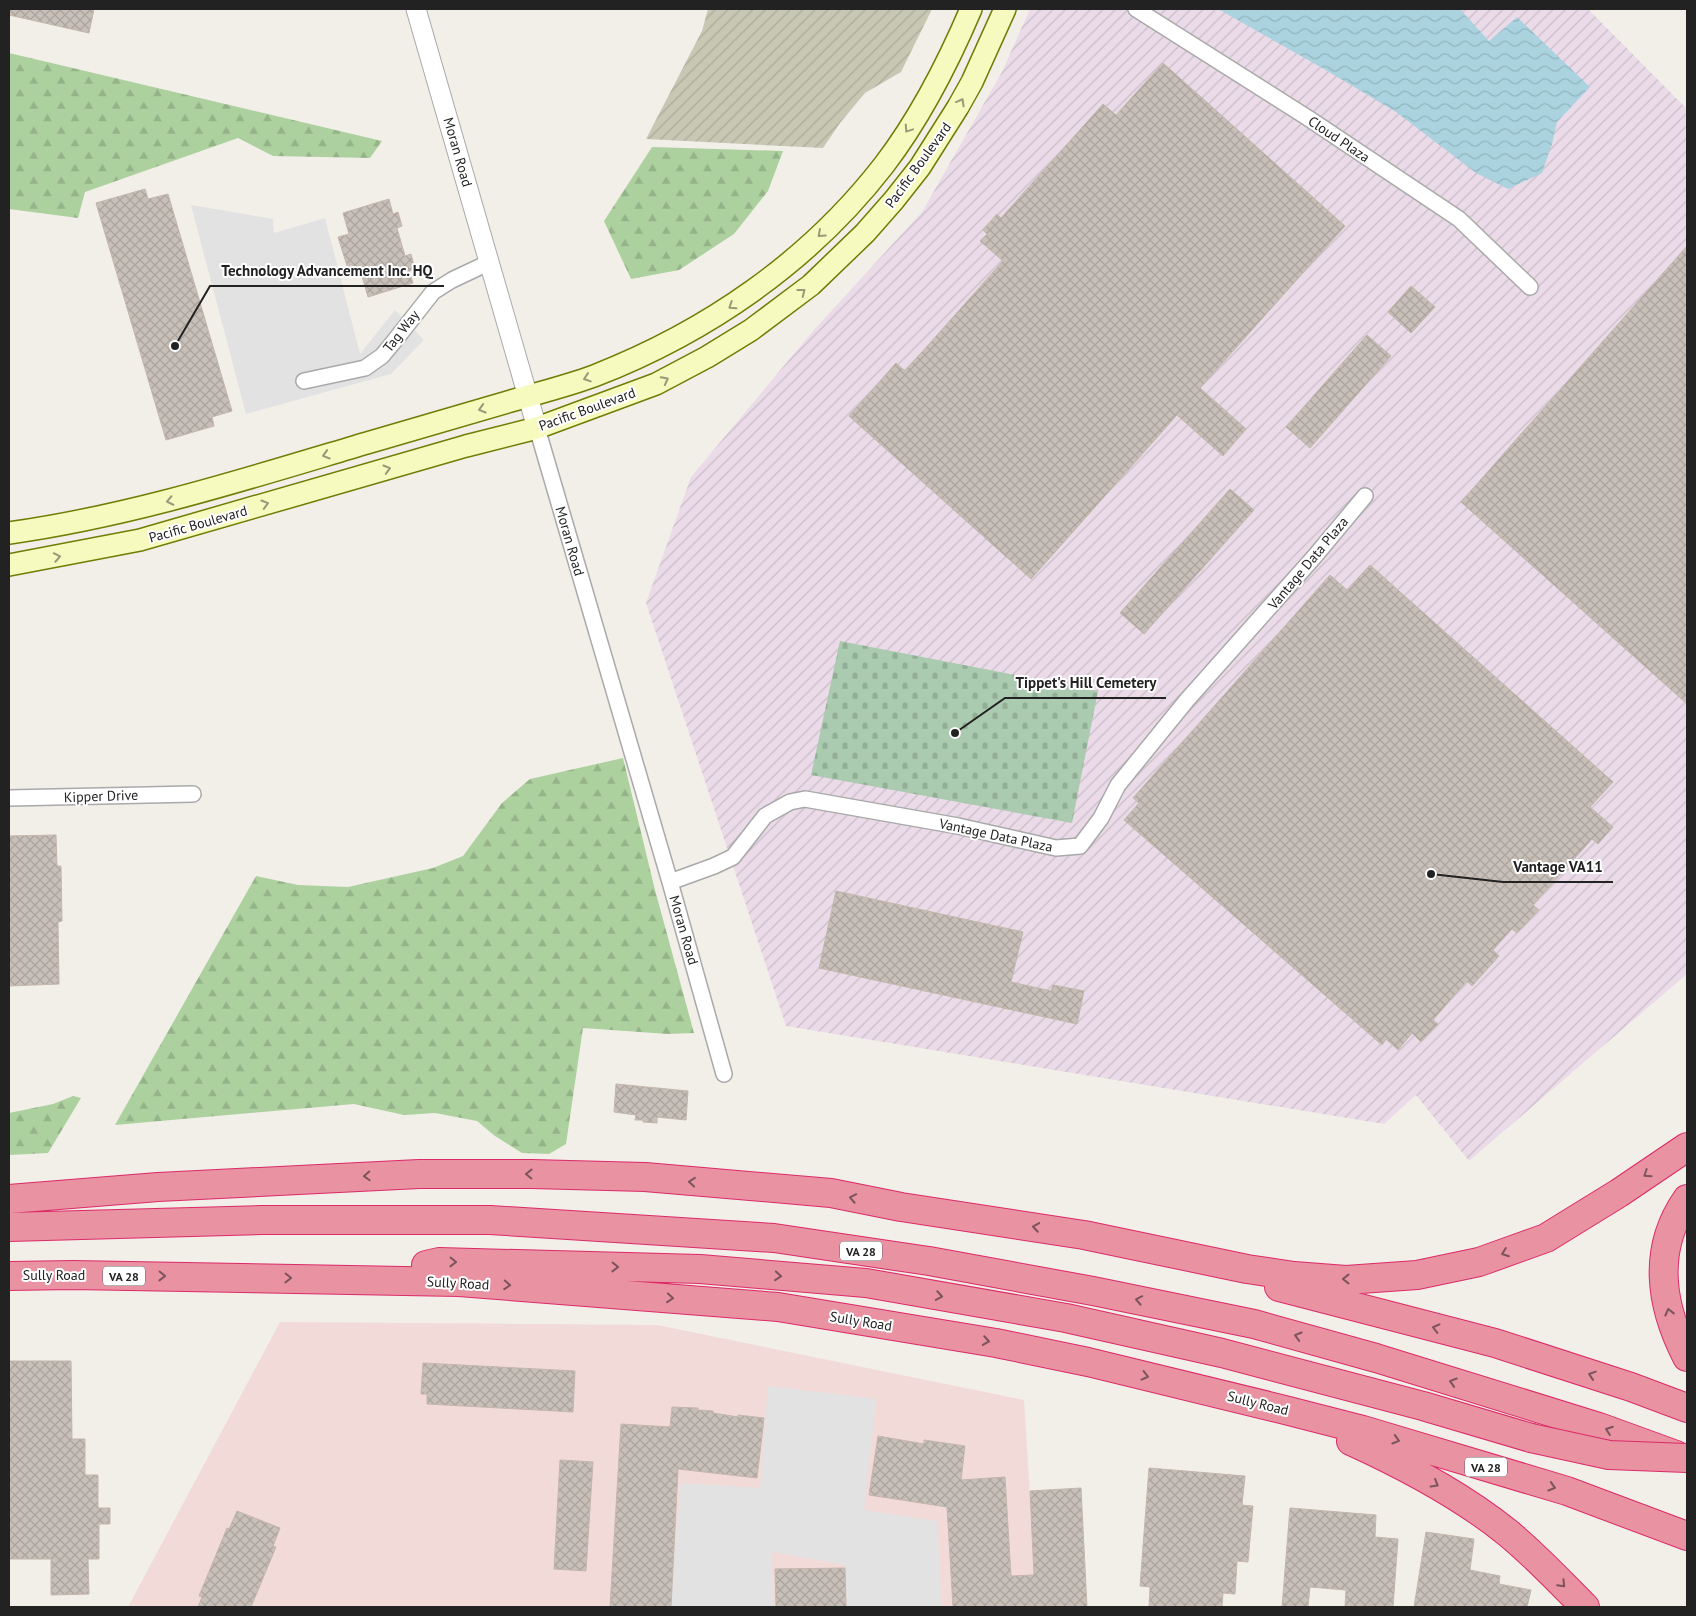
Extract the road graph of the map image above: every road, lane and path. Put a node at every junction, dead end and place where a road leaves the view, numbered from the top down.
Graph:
1 (416, 9) edge
2 (971, 9) edge
3 (1005, 9) edge
4 (1136, 9) edge
5 (490, 262) junction
6 (1530, 287) dead end
7 (304, 381) dead end
8 (529, 395) junction
9 (538, 428) junction
10 (1365, 496) dead end
11 (9, 533) edge
12 (9, 566) edge
13 (193, 794) dead end
14 (9, 798) edge
15 (670, 882) junction
16 (724, 1074) dead end
17 (1687, 1147) edge
18 (9, 1199) edge
19 (1687, 1199) edge
20 (9, 1227) edge
21 (1084, 1234) junction
22 (9, 1276) edge
23 (371, 1279) junction
24 (1687, 1357) edge
25 (1687, 1408) edge
26 (1281, 1409) junction
27 (1687, 1458) edge
28 (1687, 1536) edge
29 (1585, 1607) edge

1 - 5 street, Moran Road
2 -> 8 main road, Pacific Boulevard
9 -> 3 main road, Pacific Boulevard
4 - 6 street, Cloud Plaza
5 - 7 street, Tag Way
5 - 8 street, Moran Road
8 - 9 street, Moran Road
8 -> 11 main road, Pacific Boulevard
12 -> 9 main road, Pacific Boulevard
9 - 15 street, Moran Road
10 - 15 street, Vantage Data Plaza
13 - 14 street, Kipper Drive
15 - 16 street, Moran Road
17 -> 21 highway
21 -> 18 highway
24 -> 19 highway
27 -> 20 highway, VA 28
25 -> 21 highway
22 -> 23 highway, Sully Road / VA 28
23 -> 26 highway, Sully Road / VA 28
23 -> 27 highway, bridge
26 -> 28 highway, Sully Road / VA 28
26 -> 29 highway

